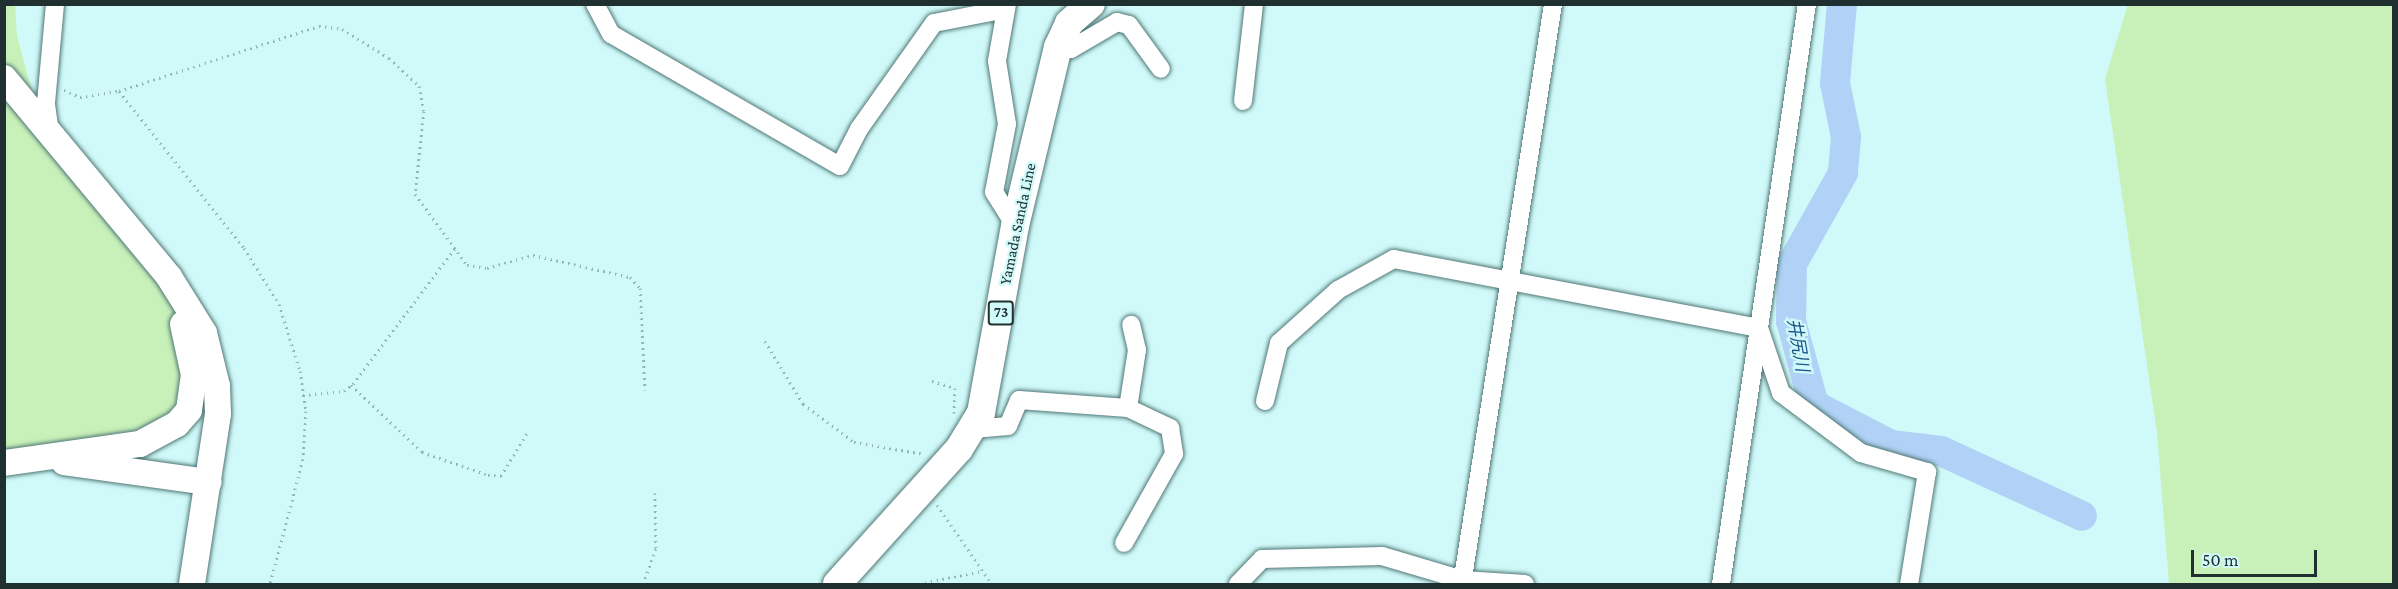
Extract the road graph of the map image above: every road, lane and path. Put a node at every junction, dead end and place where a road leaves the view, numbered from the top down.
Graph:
1 (55, 4) edge
2 (595, 4) edge
3 (1091, 4) edge
4 (1254, 4) edge
5 (1553, 4) edge
6 (1808, 4) edge
7 (1007, 7) edge
8 (1058, 47) junction
9 (1161, 69) dead end
10 (4, 78) edge
11 (49, 83) junction
12 (119, 91) junction
13 (1243, 101) dead end
14 (50, 133) junction
15 (1016, 226) junction
16 (140, 242) junction
17 (455, 249) junction
18 (1510, 284) junction
19 (1131, 325) dead end
20 (1759, 328) junction
21 (765, 341) dead end
22 (351, 386) junction
23 (645, 390) dead end
24 (303, 395) junction
25 (1265, 401) dead end
26 (1128, 408) junction
27 (973, 429) junction
28 (527, 433) dead end
29 (930, 453) dead end
30 (49, 460) junction
31 (4, 463) edge
32 (209, 482) junction
33 (656, 493) dead end
34 (1124, 543) dead end
35 (982, 571) dead end
36 (1463, 582) edge
37 (192, 585) edge
38 (270, 585) edge
39 (643, 585) edge
40 (837, 585) edge
41 (919, 585) edge
42 (1238, 585) edge
43 (1525, 585) edge
44 (1721, 585) edge
45 (1909, 585) edge

1 - 11 street
2 - 7 street
3 - 8 main road, Yamada Sanda Line / 73
4 - 13 street
5 - 18 street
6 - 20 street
7 - 15 street
8 - 9 street
8 - 15 main road, Yamada Sanda Line / 73
10 - 14 street
11 - 12 path
11 - 14 street
12 - 17 path
12 - 24 path
14 - 16 street
15 - 27 main road, Yamada Sanda Line / 73
16 - 30 street
16 - 32 street
17 - 22 path
17 - 23 path
18 - 20 street
18 - 25 street
18 - 36 street
19 - 26 street
20 - 44 street
20 - 45 street
21 - 29 path
22 - 24 path
22 - 28 path
24 - 38 path
26 - 27 street
26 - 34 street
27 - 40 main road, Yamada Sanda Line / 73
30 - 31 street
30 - 32 street
32 - 37 street
33 - 39 path
35 - 41 path
36 - 42 street
36 - 43 street

